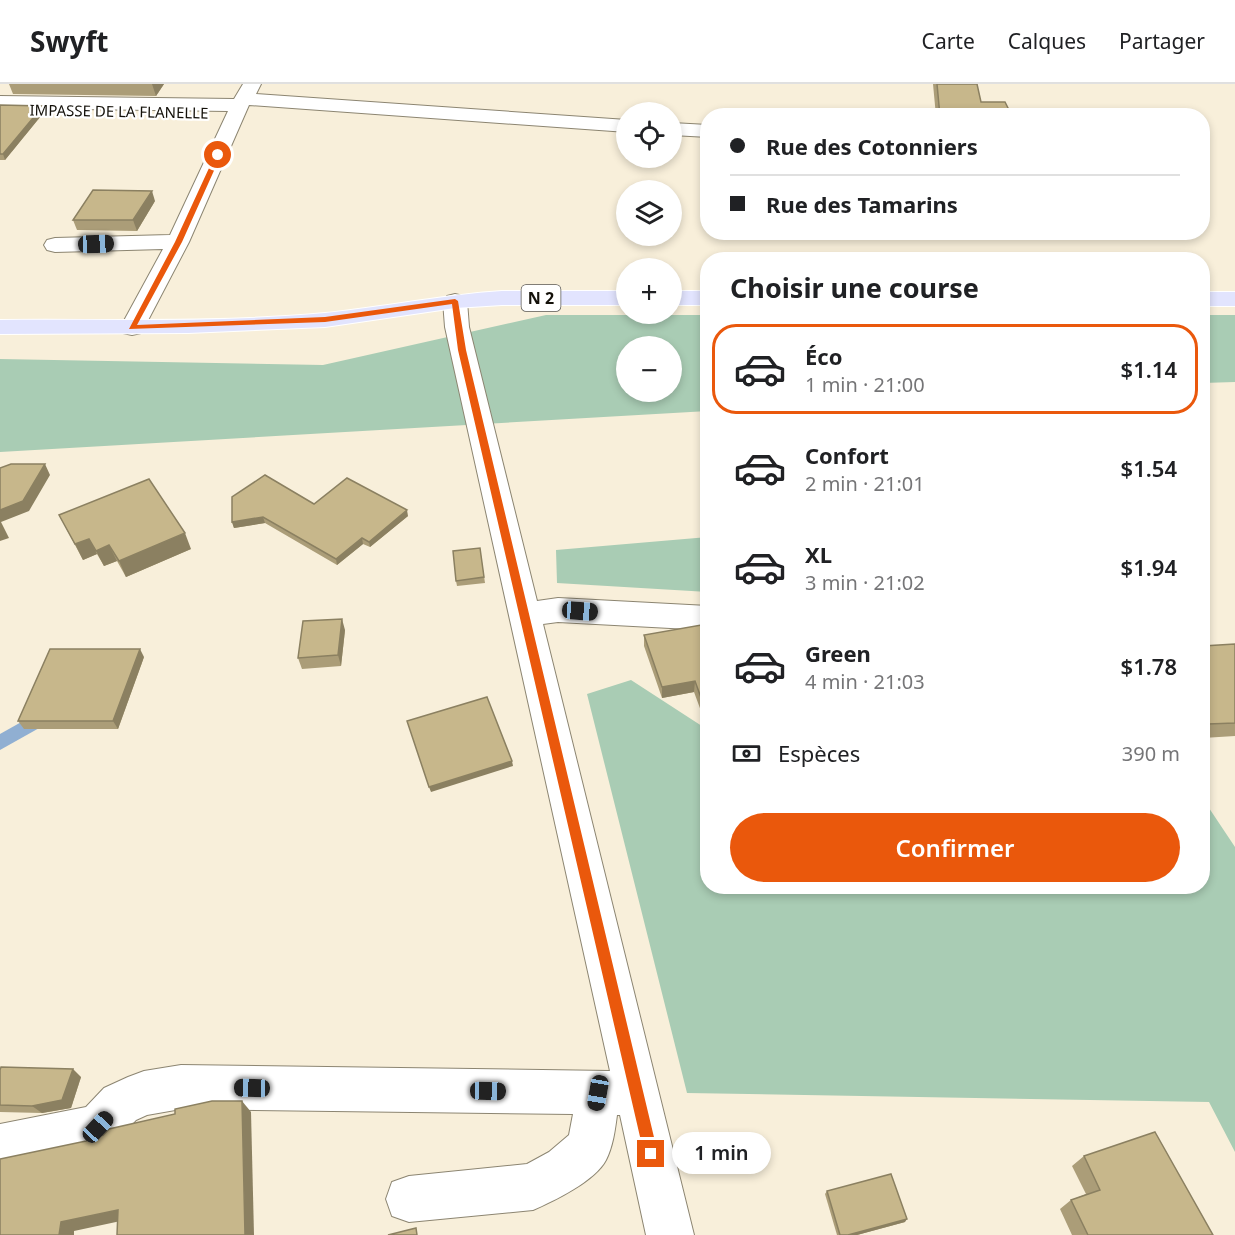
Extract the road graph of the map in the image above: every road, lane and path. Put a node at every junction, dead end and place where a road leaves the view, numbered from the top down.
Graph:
1 (200, 84) edge
2 (243, 100) edge
3 (0, 102) edge
4 (190, 104) junction
5 (0, 110) edge
6 (616, 125) edge
7 (682, 130) edge
8 (700, 131) edge
9 (178, 242) junction
10 (55, 245) dead end
11 (616, 298) edge
12 (682, 298) edge
13 (700, 298) edge
14 (1210, 299) edge
15 (1235, 299) edge
16 (455, 301) junction
17 (0, 327) edge
18 (132, 328) junction
19 (525, 615) junction
20 (700, 618) edge
21 (618, 1093) junction
22 (0, 1147) edge
23 (409, 1199) dead end
24 (670, 1235) edge

1 - 4 street
2 - 4 street
2 - 5 street, IMPASSE DE LA FLANELLE
2 - 6 street
2 - 9 street
3 - 4 street
7 - 8 street
9 - 10 street
9 - 18 street
11 - 16 main road, N 2
12 - 13 main road
14 - 15 main road
16 - 18 main road, N 2
16 - 19 street
17 - 18 main road, N 2
19 - 20 street
19 - 21 street
21 - 22 street
21 - 23 street
21 - 24 street

